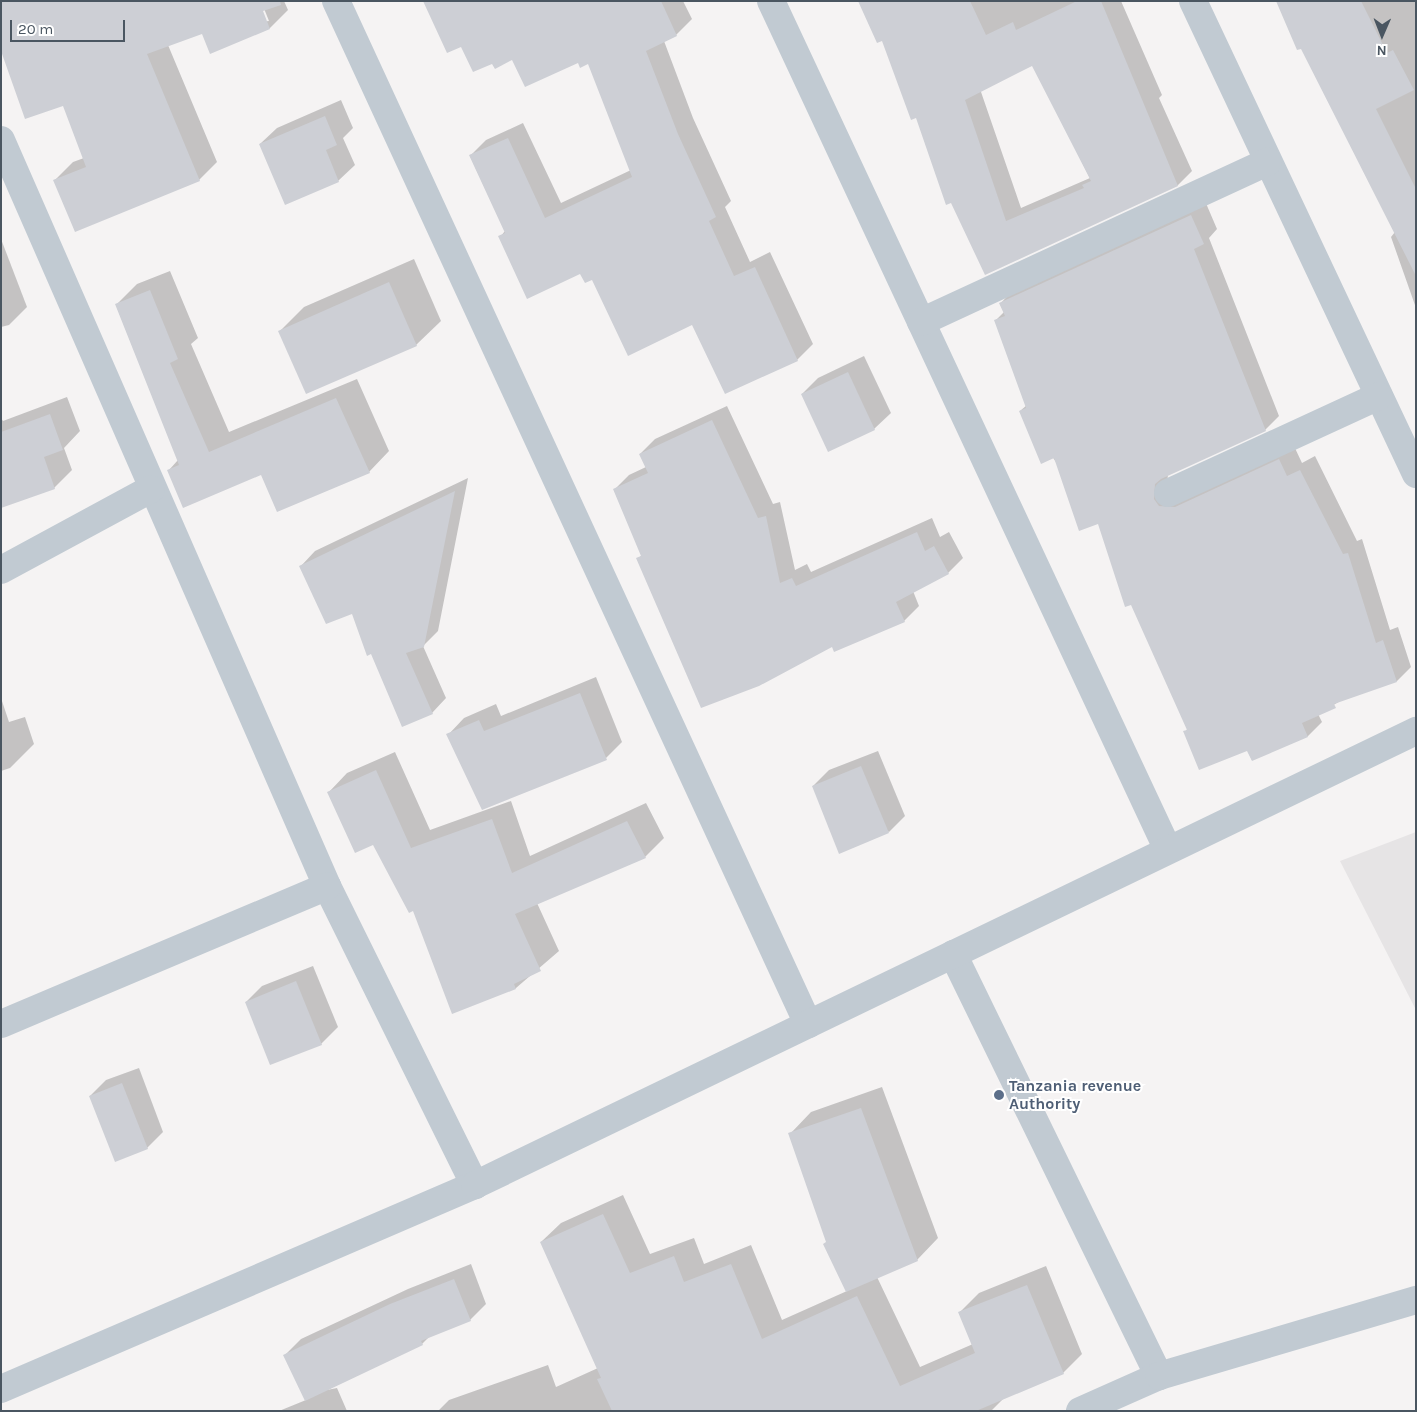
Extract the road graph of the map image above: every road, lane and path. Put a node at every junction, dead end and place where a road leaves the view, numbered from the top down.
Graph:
1 (336, 1) edge
2 (771, 1) edge
3 (1193, 1) edge
4 (1, 140) edge
5 (1268, 162) junction
6 (921, 322) junction
7 (1379, 396) junction
8 (1416, 474) edge
9 (151, 489) junction
10 (1168, 493) dead end
11 (1, 570) edge
12 (1416, 730) edge
13 (1168, 850) junction
14 (327, 886) junction
15 (953, 954) junction
16 (1, 1024) edge
17 (808, 1024) junction
18 (474, 1185) junction
19 (1416, 1300) edge
20 (1159, 1376) junction
21 (1, 1389) edge
22 (1080, 1411) edge

1 - 17 street
2 - 6 street
3 - 5 street
4 - 9 street
5 - 6 street
5 - 7 street
6 - 13 street
7 - 8 street
7 - 10 street
9 - 11 street
9 - 14 street
12 - 13 street
13 - 15 street
14 - 16 street
14 - 18 street
15 - 17 street
15 - 20 street
17 - 18 street
18 - 21 street
19 - 20 street
20 - 22 street

